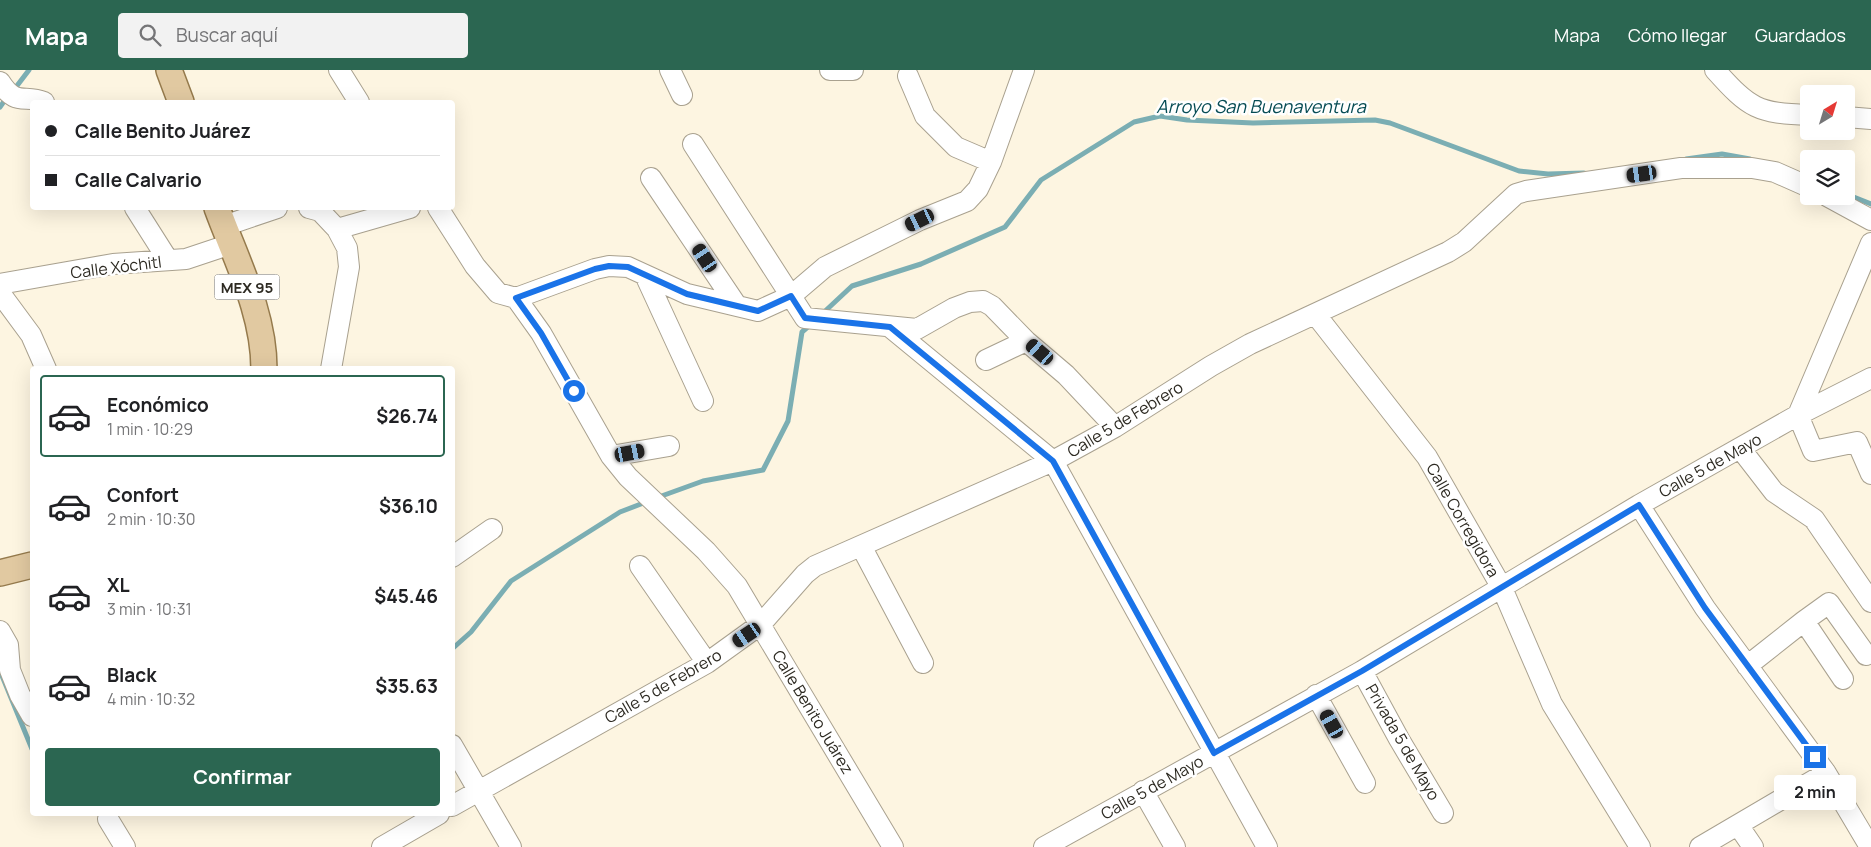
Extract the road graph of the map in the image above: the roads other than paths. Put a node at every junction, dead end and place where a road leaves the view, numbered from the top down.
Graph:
1 (170, 70) edge
2 (339, 70) edge
3 (670, 70) edge
4 (830, 70) edge
5 (854, 70) edge
6 (1024, 70) edge
7 (1715, 70) edge
8 (908, 76) dead end
9 (9, 91) edge
10 (682, 95) dead end
11 (38, 100) edge
12 (179, 100) edge
13 (358, 100) edge
14 (1800, 115) edge
15 (1855, 117) edge
16 (1871, 118) edge
17 (693, 144) dead end
18 (990, 162) junction
19 (652, 178) dead end
20 (1800, 183) edge
21 (1844, 205) edge
22 (137, 210) edge
23 (271, 210) edge
24 (316, 210) edge
25 (403, 210) edge
26 (439, 210) edge
27 (1871, 220) edge
28 (224, 226) edge
29 (337, 229) junction
30 (1871, 243) edge
31 (168, 260) junction
32 (645, 275) junction
33 (0, 284) edge
34 (0, 293) edge
35 (791, 296) junction
36 (516, 298) junction
37 (737, 306) junction
38 (1316, 315) junction
39 (890, 327) junction
40 (1026, 340) junction
41 (986, 360) dead end
42 (45, 366) edge
43 (264, 366) edge
44 (332, 366) edge
45 (1871, 378) edge
46 (702, 401) dead end
47 (1798, 415) junction
48 (1115, 427) junction
49 (669, 446) dead end
50 (1740, 448) junction
51 (611, 456) junction
52 (1053, 461) junction
53 (1871, 474) edge
54 (1639, 505) junction
55 (492, 529) dead end
56 (861, 546) junction
57 (455, 555) edge
58 (30, 566) edge
59 (640, 566) dead end
60 (0, 573) edge
61 (1502, 588) junction
62 (1871, 602) edge
63 (1804, 621) junction
64 (761, 624) junction
65 (0, 631) edge
66 (1866, 655) dead end
67 (707, 663) junction
68 (923, 664) dead end
69 (1747, 666) junction
70 (1362, 671) junction
71 (1843, 678) dead end
72 (1316, 695) junction
73 (30, 712) edge
74 (455, 751) edge
75 (1214, 753) junction
76 (1826, 772) junction
77 (1365, 783) dead end
78 (478, 791) junction
79 (1143, 791) junction
80 (455, 804) edge
81 (1443, 813) dead end
82 (436, 816) edge
83 (108, 819) dead end
84 (1738, 825) junction
85 (125, 847) edge
86 (382, 847) edge
87 (511, 847) edge
88 (893, 847) edge
89 (1044, 847) edge
90 (1175, 847) edge
91 (1268, 847) edge
92 (1640, 847) edge
93 (1700, 847) edge
94 (1753, 847) edge
95 (1870, 847) edge

1 - 12 main road
2 - 13 street
3 - 10 street
4 - 5 street
6 - 18 street
7 - 14 street
8 - 18 street
9 - 11 street
15 - 16 street
17 - 35 street
18 - 35 street
19 - 37 street
20 - 38 street, Calle 5 de Febrero
21 - 27 street
22 - 31 street
23 - 28 street, Calle Xóchitl
24 - 29 street
25 - 29 street
26 - 36 street
28 - 31 street, Calle Xóchitl
28 - 43 main road, MEX 95
29 - 44 street
30 - 47 street
31 - 33 street, Calle Xóchitl
32 - 36 street
32 - 37 street
32 - 46 street
34 - 42 street
35 - 37 street
35 - 39 street
36 - 51 street, Calle Benito Juárez
38 - 48 street, Calle 5 de Febrero
38 - 61 street, Calle Corregidora
39 - 40 street
39 - 52 street
40 - 41 street
40 - 48 street
45 - 47 street, Calle 5 de Mayo
47 - 50 street, Calle 5 de Mayo
47 - 53 street
48 - 52 street, Calle 5 de Febrero
49 - 51 street
50 - 54 street, Calle 5 de Mayo
50 - 62 street
51 - 64 street, Calle Benito Juárez
52 - 56 street, Calle 5 de Febrero
52 - 75 street
54 - 61 street, Calle 5 de Mayo
54 - 69 street
55 - 57 street
56 - 64 street, Calle 5 de Febrero
56 - 68 street
58 - 60 main road
59 - 67 street
61 - 70 street, Calle 5 de Mayo
61 - 92 street, Calle Corregidora
63 - 66 street
63 - 69 street
63 - 71 street
64 - 67 street, Calle 5 de Febrero
64 - 88 street, Calle Benito Juárez
65 - 73 street
67 - 78 street, Calle 5 de Febrero
69 - 76 street
70 - 72 street, Calle 5 de Mayo
70 - 81 street, Privada 5 de Mayo
72 - 75 street, Calle 5 de Mayo
72 - 77 street
74 - 78 street
75 - 79 street, Calle 5 de Mayo
75 - 91 street
76 - 84 street
76 - 95 street
78 - 80 street, Calle 5 de Febrero
78 - 87 street
79 - 89 street, Calle 5 de Mayo
79 - 90 street
82 - 86 street
83 - 85 street
84 - 93 street
84 - 94 street

